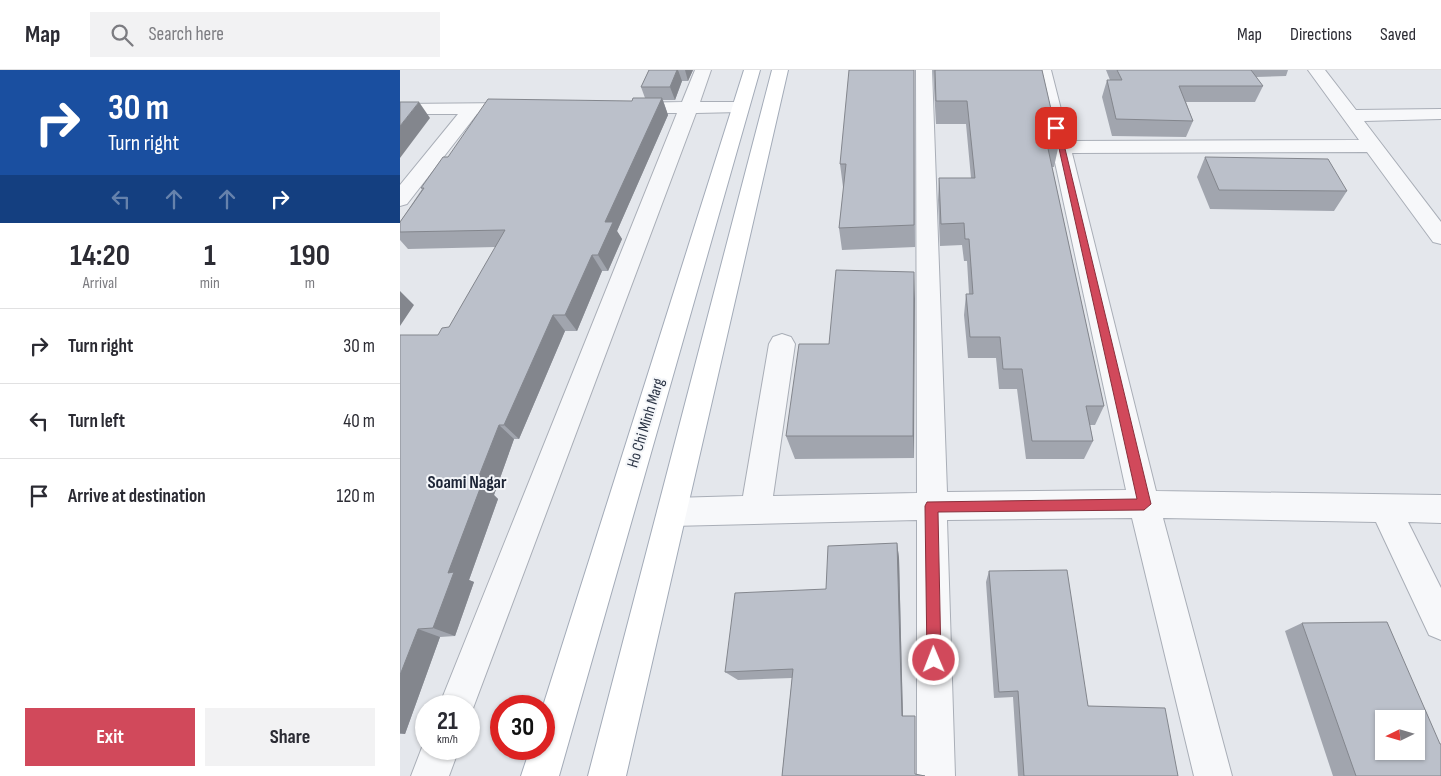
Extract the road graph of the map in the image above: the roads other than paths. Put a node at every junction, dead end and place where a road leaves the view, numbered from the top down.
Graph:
1 (703, 70) edge
2 (752, 70) edge
3 (780, 70) edge
4 (924, 70) edge
5 (1043, 70) edge
6 (1316, 70) edge
7 (740, 107) junction
8 (400, 108) edge
9 (472, 108) junction
10 (531, 108) edge
11 (610, 108) edge
12 (689, 108) junction
13 (1441, 114) edge
14 (1351, 116) junction
15 (1372, 146) junction
16 (1061, 147) junction
17 (400, 198) edge
18 (1441, 237) edge
19 (782, 344) dead end
20 (1144, 504) junction
21 (932, 506) junction
22 (1385, 508) junction
23 (1441, 509) edge
24 (756, 510) junction
25 (672, 512) junction
26 (1441, 622) edge
27 (461, 695) edge
28 (436, 760) edge
29 (430, 776) edge
30 (540, 776) edge
31 (607, 776) edge
32 (936, 776) edge
33 (1213, 776) edge

1 - 12 street
2 - 7 main road, Ho Chi Minh Marg
3 - 25 main road
4 - 21 street
5 - 16 street
6 - 14 street
7 - 12 street
7 - 30 main road, Ho Chi Minh Marg
8 - 9 street
9 - 10 street
9 - 17 street
11 - 12 street
12 - 27 street
13 - 14 street
14 - 15 street
15 - 16 street
15 - 18 street
16 - 20 street
19 - 24 street
20 - 21 street
20 - 22 street
20 - 33 street
21 - 24 street
21 - 32 street
22 - 23 street
22 - 26 street
24 - 25 street
25 - 31 main road
28 - 29 street

